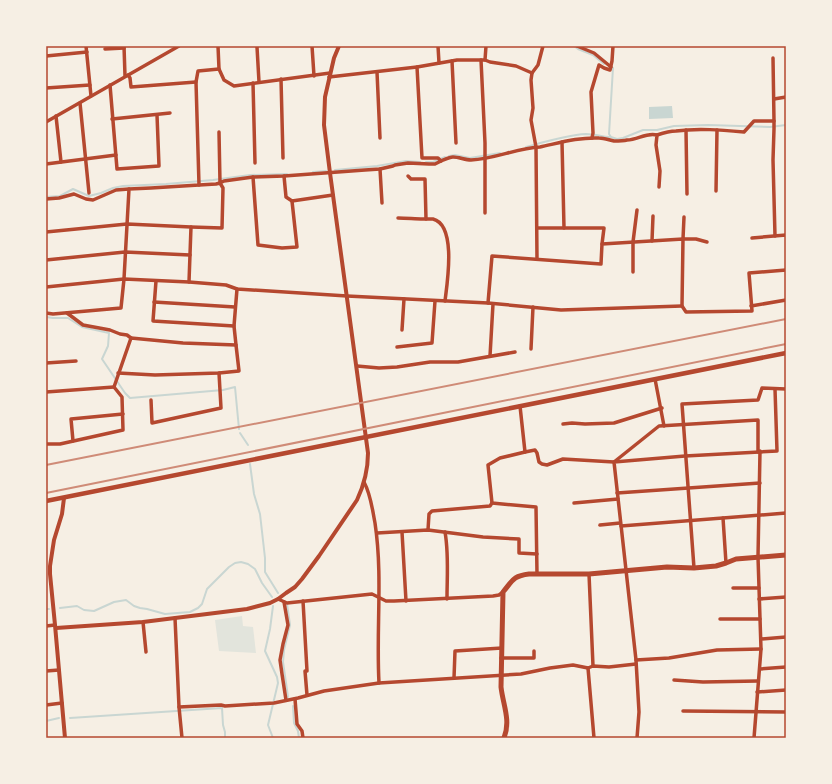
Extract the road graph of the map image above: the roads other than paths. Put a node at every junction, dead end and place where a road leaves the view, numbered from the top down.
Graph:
1 (86, 46) edge
2 (179, 46) edge
3 (218, 46) edge
4 (312, 46) edge
5 (339, 46) edge
6 (438, 46) edge
7 (486, 46) edge
8 (543, 46) edge
9 (577, 46) edge
10 (613, 46) edge
11 (124, 47) edge
12 (257, 47) dead end
13 (105, 49) dead end
14 (87, 52) junction
15 (46, 56) edge
16 (773, 58) dead end
17 (483, 60) junction
18 (452, 61) junction
19 (439, 63) junction
20 (417, 67) junction
21 (611, 67) junction
22 (219, 69) junction
23 (377, 72) junction
24 (532, 73) junction
25 (127, 75) junction
26 (330, 75) junction
27 (314, 76) junction
28 (281, 79) junction
29 (196, 82) junction
30 (259, 82) junction
31 (253, 83) junction
32 (90, 85) junction
33 (110, 85) junction
34 (46, 88) edge
35 (91, 96) junction
36 (786, 97) edge
37 (774, 98) junction
38 (80, 103) junction
39 (170, 114) dead end
40 (156, 115) junction
41 (56, 116) junction
42 (112, 119) junction
43 (46, 122) edge
44 (774, 125) junction
45 (686, 130) junction
46 (717, 130) junction
47 (219, 132) dead end
48 (657, 135) junction
49 (592, 136) junction
50 (380, 138) dead end
51 (562, 142) junction
52 (456, 143) dead end
53 (536, 145) junction
54 (116, 155) junction
55 (485, 157) junction
56 (283, 158) dead end
57 (86, 159) junction
58 (440, 160) junction
59 (61, 162) junction
60 (255, 163) dead end
61 (46, 164) edge
62 (380, 169) junction
63 (330, 173) junction
64 (284, 176) junction
65 (408, 176) dead end
66 (253, 177) junction
67 (220, 181) junction
68 (199, 182) junction
69 (659, 187) dead end
70 (129, 189) junction
71 (716, 191) dead end
72 (89, 193) dead end
73 (687, 194) dead end
74 (333, 195) junction
75 (46, 199) edge
76 (292, 201) junction
77 (382, 204) dead end
78 (637, 210) dead end
79 (485, 213) dead end
80 (653, 216) dead end
81 (684, 217) dead end
82 (398, 218) dead end
83 (426, 219) junction
84 (127, 224) junction
85 (191, 227) junction
86 (537, 228) junction
87 (564, 228) junction
88 (46, 232) edge
89 (786, 235) edge
90 (775, 236) junction
91 (752, 238) dead end
92 (683, 240) junction
93 (652, 241) junction
94 (633, 242) junction
95 (707, 242) dead end
96 (602, 244) junction
97 (125, 252) junction
98 (190, 255) junction
99 (538, 259) junction
100 (46, 260) edge
101 (786, 270) edge
102 (633, 272) dead end
103 (124, 279) junction
104 (156, 281) junction
105 (189, 282) junction
106 (46, 287) edge
107 (237, 289) junction
108 (347, 296) junction
109 (404, 299) junction
110 (786, 300) edge
111 (435, 301) junction
112 (445, 301) junction
113 (154, 302) junction
114 (488, 303) junction
115 (493, 304) junction
116 (682, 306) junction
117 (752, 306) junction
118 (235, 307) junction
119 (533, 307) junction
120 (46, 313) edge
121 (66, 313) junction
122 (234, 326) junction
123 (402, 330) dead end
124 (131, 338) junction
125 (236, 345) junction
126 (397, 347) dead end
127 (531, 349) dead end
128 (515, 352) dead end
129 (786, 353) edge
130 (490, 356) junction
131 (76, 361) dead end
132 (46, 363) edge
133 (356, 366) junction
134 (219, 373) junction
135 (117, 377) junction
136 (655, 379) junction
137 (114, 386) junction
138 (775, 389) junction
139 (786, 389) edge
140 (46, 392) edge
141 (151, 400) dead end
142 (520, 406) junction
143 (662, 408) junction
144 (123, 414) junction
145 (563, 424) dead end
146 (683, 425) junction
147 (664, 426) junction
148 (366, 437) junction
149 (73, 441) junction
150 (46, 444) edge
151 (759, 451) junction
152 (525, 452) junction
153 (686, 456) junction
154 (614, 462) junction
155 (364, 482) junction
156 (760, 483) junction
157 (688, 488) junction
158 (617, 493) junction
159 (64, 498) junction
160 (618, 499) junction
161 (46, 501) edge
162 (492, 503) junction
163 (574, 503) dead end
164 (786, 513) edge
165 (758, 515) junction
166 (723, 518) junction
167 (690, 520) junction
168 (620, 524) junction
169 (600, 525) dead end
170 (428, 530) junction
171 (402, 532) junction
172 (445, 532) junction
173 (376, 533) junction
174 (537, 554) junction
175 (786, 555) edge
176 (758, 557) junction
177 (726, 563) junction
178 (694, 568) junction
179 (626, 570) junction
180 (537, 574) junction
181 (589, 574) junction
182 (733, 588) dead end
183 (759, 588) junction
184 (503, 592) junction
185 (380, 598) junction
186 (786, 598) edge
187 (278, 599) junction
188 (447, 599) junction
189 (760, 599) junction
190 (303, 601) junction
191 (406, 601) junction
192 (284, 602) junction
193 (175, 618) junction
194 (720, 619) dead end
195 (760, 619) junction
196 (143, 622) junction
197 (46, 626) edge
198 (55, 627) junction
199 (786, 637) edge
200 (761, 639) junction
201 (502, 648) junction
202 (761, 649) junction
203 (534, 651) dead end
204 (146, 652) dead end
205 (501, 658) junction
206 (636, 662) junction
207 (594, 666) junction
208 (786, 667) edge
209 (588, 668) junction
210 (760, 669) junction
211 (59, 670) junction
212 (46, 671) edge
213 (501, 674) junction
214 (454, 678) junction
215 (674, 680) dead end
216 (758, 681) junction
217 (379, 683) junction
218 (786, 690) edge
219 (757, 692) junction
220 (307, 696) junction
221 (295, 699) junction
222 (286, 700) junction
223 (62, 703) junction
224 (46, 705) edge
225 (180, 709) junction
226 (683, 711) dead end
227 (756, 712) junction
228 (786, 712) edge
229 (65, 738) edge
230 (182, 738) edge
231 (303, 738) edge
232 (504, 738) edge
233 (594, 738) edge
234 (637, 738) edge
235 (754, 738) edge

1 - 14 street
2 - 25 street
3 - 22 street
4 - 27 street
5 - 26 street
6 - 19 street
7 - 17 street
8 - 24 street
9 - 21 street
10 - 21 street
11 - 13 street
11 - 25 street
12 - 30 street
14 - 15 street
14 - 32 street
16 - 37 street
17 - 18 street
17 - 24 street
17 - 55 street
18 - 19 street
18 - 52 street
19 - 20 street
20 - 23 street
20 - 58 street
21 - 49 street
22 - 29 street
22 - 31 street
23 - 26 street
23 - 50 street
24 - 53 street
25 - 29 street
25 - 33 street
26 - 27 street
26 - 63 street
27 - 28 street
28 - 30 street
28 - 56 street
29 - 68 street
30 - 31 street
31 - 60 street
32 - 34 street
32 - 35 street
33 - 35 street
33 - 42 street
35 - 38 street
36 - 37 street
37 - 44 street
38 - 41 street
38 - 57 street
39 - 40 street
40 - 42 street
40 - 54 street
41 - 43 street
41 - 59 street
42 - 54 street
44 - 46 street
44 - 90 street
45 - 46 street
45 - 48 street
45 - 73 street
46 - 71 street
47 - 67 street
48 - 49 street
48 - 69 street
49 - 51 street
51 - 53 street
51 - 87 street
53 - 55 street
53 - 86 street
54 - 57 street
55 - 58 street
55 - 79 street
57 - 59 street
57 - 72 street
58 - 62 street
59 - 61 street
62 - 63 street
62 - 77 street
63 - 64 street
63 - 74 street
64 - 66 street
64 - 76 street
65 - 83 street
66 - 67 street
66 - 76 street
67 - 68 street
67 - 85 street
68 - 70 street
70 - 75 street
70 - 84 street
74 - 76 street
74 - 108 street
78 - 94 street
80 - 93 street
81 - 92 street
82 - 83 street
83 - 112 street
84 - 85 street
84 - 88 street
84 - 97 street
85 - 98 street
86 - 87 street
86 - 99 street
87 - 96 street
89 - 90 street
90 - 91 street
92 - 93 street
92 - 95 street
92 - 116 street
93 - 94 street
94 - 96 street
94 - 102 street
96 - 99 street
97 - 98 street
97 - 100 street
97 - 103 street
98 - 105 street
99 - 114 street
101 - 117 street
103 - 104 street
103 - 106 street
103 - 121 street
104 - 105 street
104 - 113 street
105 - 107 street
107 - 108 street
107 - 118 street
108 - 109 street
108 - 133 street
109 - 111 street
109 - 123 street
110 - 117 street
111 - 112 street
111 - 126 street
112 - 114 street
113 - 118 street
113 - 122 street
114 - 115 street
115 - 119 street
115 - 130 street
116 - 117 street
116 - 119 street
118 - 122 street
119 - 127 street
120 - 121 street
121 - 124 street
122 - 125 street
124 - 125 street
124 - 135 street
125 - 134 street
128 - 130 street
129 - 136 main road
130 - 133 street
131 - 132 street
133 - 148 street
134 - 135 street
134 - 141 street
135 - 137 street
136 - 142 main road
136 - 143 street
137 - 140 street
137 - 144 street
138 - 139 street
138 - 146 street
138 - 151 street
142 - 148 main road
142 - 152 street
143 - 145 street
143 - 147 street
144 - 149 street
144 - 149 street
146 - 147 street
146 - 151 street
146 - 153 street
147 - 154 street
148 - 155 street
148 - 159 main road
149 - 150 street
151 - 153 street
151 - 156 street
152 - 154 street
152 - 162 street
153 - 154 street
153 - 157 street
154 - 158 street
155 - 173 street
155 - 187 street
156 - 157 street
156 - 165 street
157 - 158 street
157 - 167 street
158 - 160 street
159 - 161 main road
159 - 198 street
160 - 163 street
160 - 168 street
162 - 170 street
162 - 174 street
164 - 165 street
165 - 166 street
165 - 176 street
166 - 167 street
166 - 177 street
167 - 168 street
167 - 178 street
168 - 169 street
168 - 179 street
170 - 171 street
170 - 172 street
171 - 173 street
171 - 191 street
172 - 174 street
172 - 188 street
173 - 185 street
174 - 180 street
175 - 176 main road
176 - 177 main road
176 - 183 street
177 - 178 main road
178 - 179 main road
179 - 181 main road
179 - 206 street
180 - 181 main road
180 - 184 main road
181 - 207 street
182 - 183 street
183 - 189 street
184 - 188 street
184 - 201 main road
185 - 190 street
185 - 191 street
185 - 217 street
186 - 189 street
187 - 192 street
187 - 193 street
188 - 191 street
189 - 195 street
190 - 192 street
190 - 220 street
192 - 222 street
193 - 196 street
193 - 225 street
194 - 195 street
195 - 200 street
196 - 198 street
196 - 204 street
197 - 198 street
198 - 211 street
199 - 200 street
200 - 202 street
201 - 205 main road
201 - 214 street
202 - 206 street
202 - 210 street
203 - 205 street
205 - 213 main road
206 - 207 street
206 - 234 street
207 - 209 street
208 - 210 street
209 - 213 street
209 - 233 street
210 - 216 street
211 - 212 street
211 - 223 street
213 - 214 street
213 - 232 main road
214 - 217 street
215 - 216 street
216 - 219 street
217 - 220 street
218 - 219 street
219 - 227 street
220 - 221 street
221 - 222 street
221 - 231 street
222 - 225 street
223 - 224 street
223 - 229 street
225 - 230 street
226 - 227 street
227 - 228 street
227 - 235 street

